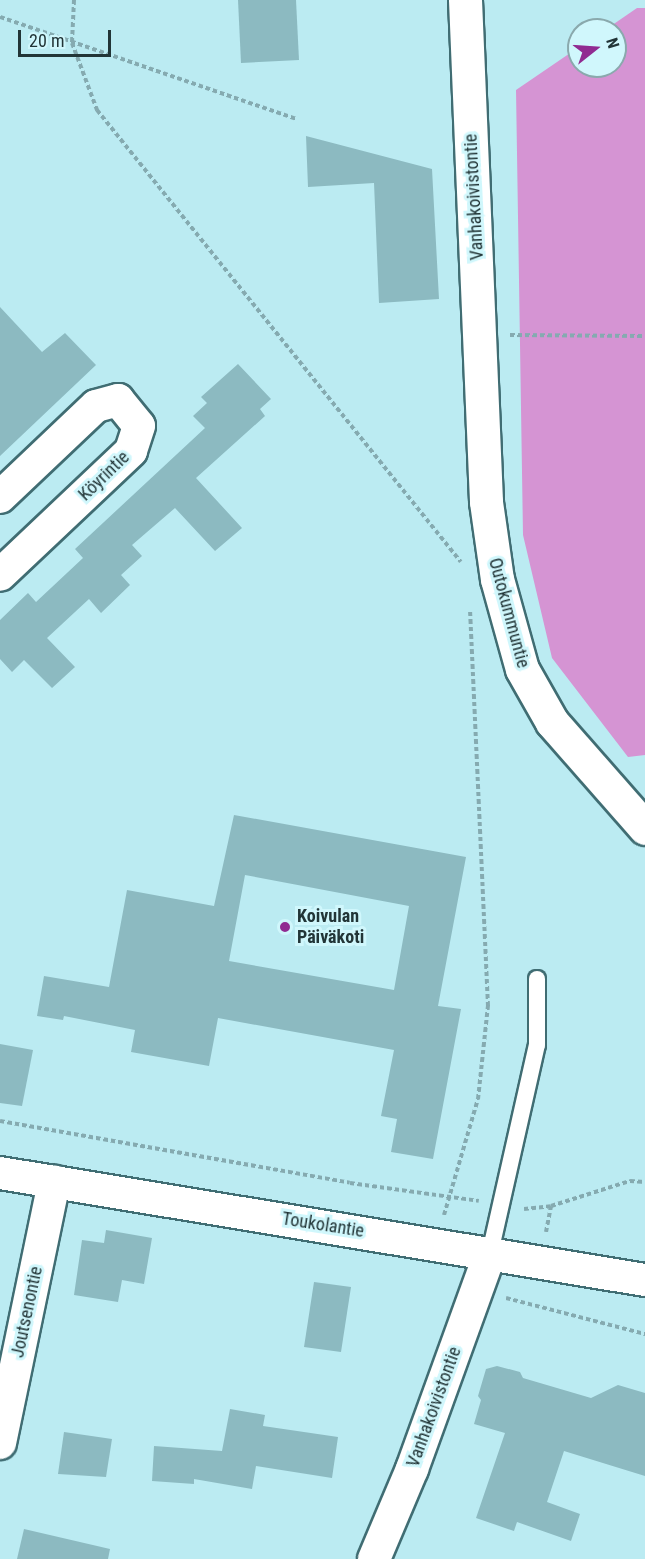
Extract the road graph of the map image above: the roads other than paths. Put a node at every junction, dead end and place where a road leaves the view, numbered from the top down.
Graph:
1 (465, 0) edge
2 (483, 393) joint
3 (0, 497) edge
4 (0, 575) edge
5 (645, 828) edge
6 (537, 979) dead end
7 (0, 1173) edge
8 (54, 1182) junction
9 (490, 1253) junction
10 (645, 1280) edge
11 (0, 1443) edge
12 (374, 1559) edge

1 - 2 main road, Vanhakoivistontie
2 - 5 main road, Outokummuntie
3 - 4 street, Köyrintie
6 - 9 lane
7 - 8 street, Toukolantie
8 - 9 street, Toukolantie
8 - 11 street, Joutsenontie
9 - 10 street, Toukolantie
9 - 12 street, Vanhakoivistontie

